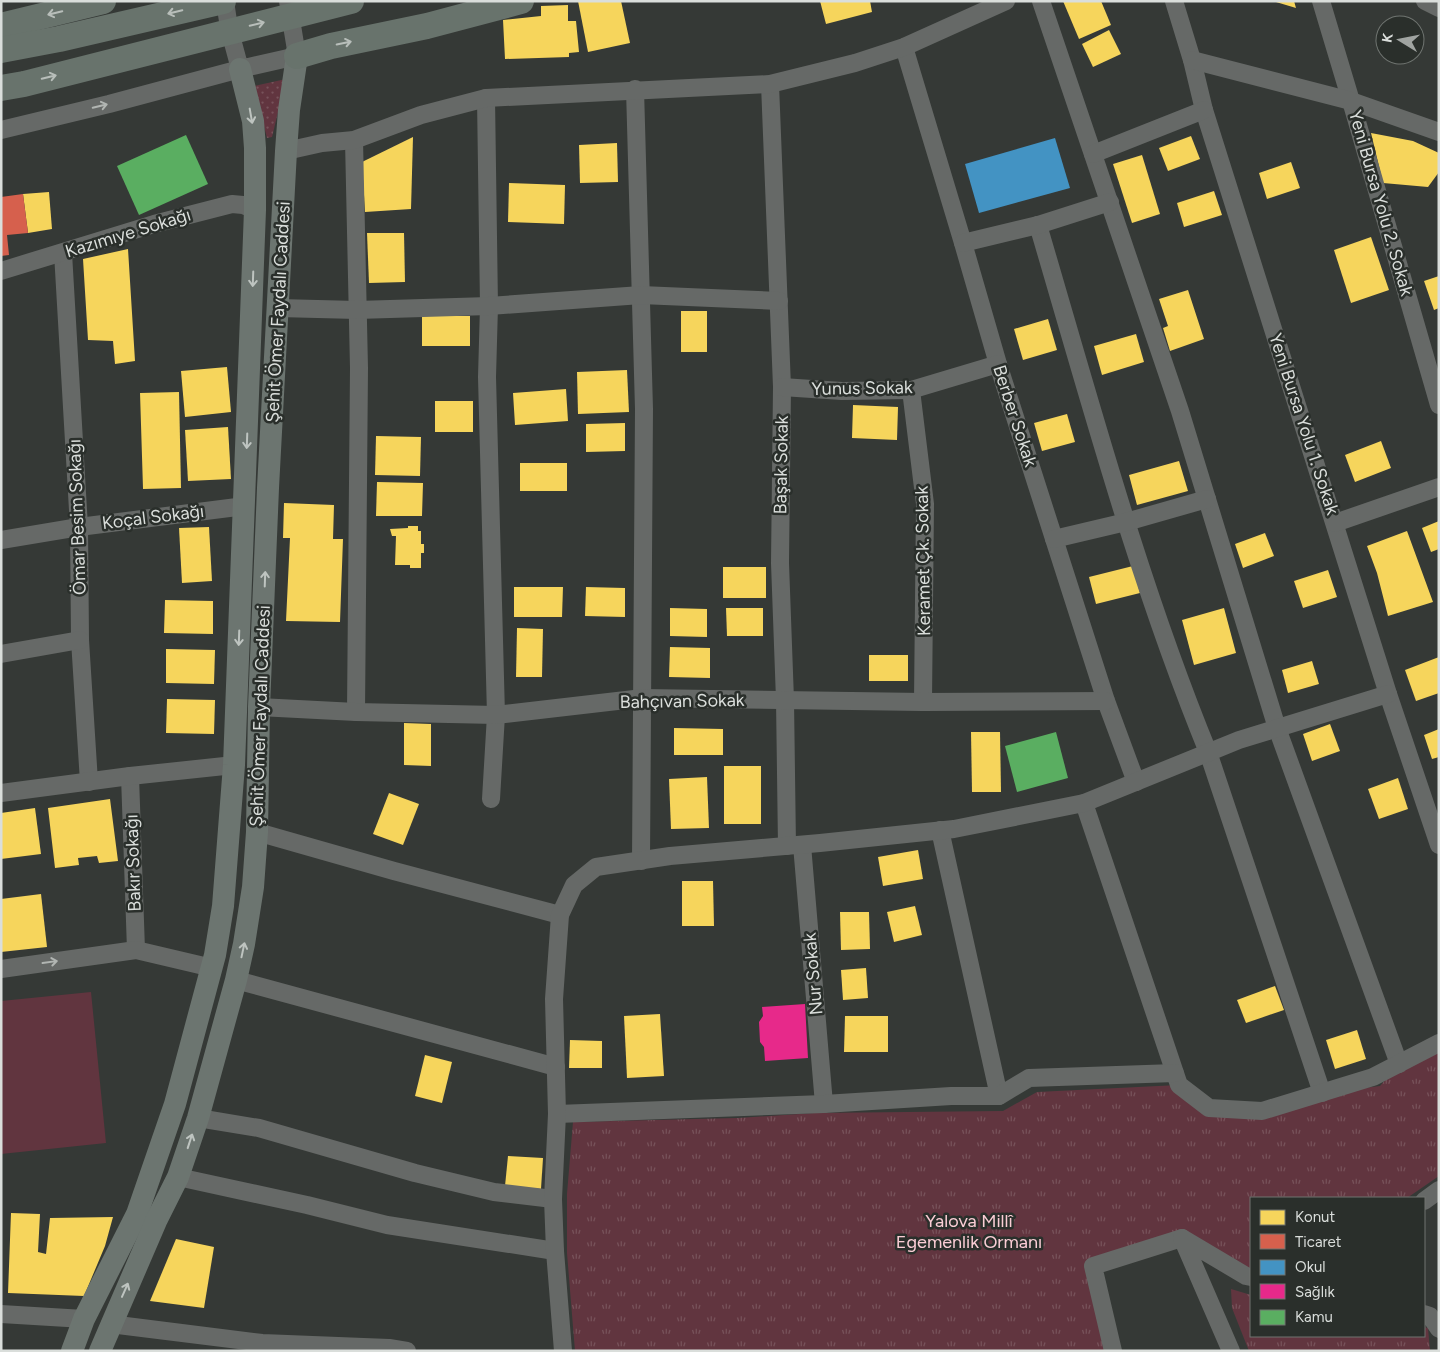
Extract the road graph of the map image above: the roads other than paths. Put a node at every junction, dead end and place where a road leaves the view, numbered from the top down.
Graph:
1 (103, 1) edge
2 (224, 1) edge
3 (288, 1) edge
4 (351, 1) edge
5 (522, 1) edge
6 (1006, 1) edge
7 (1042, 1) edge
8 (1174, 1) edge
9 (1320, 1) edge
10 (1425, 1) edge
11 (1439, 8) edge
12 (1, 26) edge
13 (904, 47) junction
14 (1, 50) edge
15 (297, 56) junction
16 (1192, 60) junction
17 (240, 69) junction
18 (770, 84) junction
19 (1, 88) edge
20 (635, 89) junction
21 (486, 98) junction
22 (1351, 101) junction
23 (1204, 110) junction
24 (1, 130) edge
25 (1439, 132) edge
26 (354, 140) junction
27 (286, 151) junction
28 (1093, 154) junction
29 (1110, 202) junction
30 (255, 210) junction
31 (1038, 225) junction
32 (964, 243) junction
33 (63, 253) junction
34 (1, 271) edge
35 (641, 295) junction
36 (779, 301) junction
37 (489, 306) junction
38 (278, 308) junction
39 (357, 310) junction
40 (998, 364) junction
41 (782, 387) junction
42 (911, 390) junction
43 (1439, 405) edge
44 (1439, 487) edge
45 (1207, 498) junction
46 (245, 506) junction
47 (1126, 522) junction
48 (1335, 523) junction
49 (79, 527) junction
50 (1054, 539) junction
51 (1, 540) edge
52 (80, 640) junction
53 (1, 654) edge
54 (1388, 694) junction
55 (643, 698) junction
56 (785, 700) junction
57 (1106, 701) junction
58 (923, 702) junction
59 (259, 707) junction
60 (356, 712) junction
61 (496, 715) junction
62 (1277, 728) junction
63 (1208, 752) junction
64 (234, 765) junction
65 (130, 776) junction
66 (89, 782) junction
67 (1136, 782) junction
68 (1, 793) edge
69 (491, 799) dead end
70 (1084, 803) junction
71 (940, 830) junction
72 (257, 832) junction
73 (794, 845) junction
74 (1439, 846) edge
75 (641, 861) junction
76 (560, 915) junction
77 (136, 950) junction
78 (1, 968) edge
79 (211, 975) junction
80 (236, 980) junction
81 (1439, 1044) edge
82 (1399, 1064) junction
83 (556, 1067) junction
84 (1175, 1074) junction
85 (1322, 1093) junction
86 (999, 1096) junction
87 (824, 1104) junction
88 (557, 1114) junction
89 (198, 1118) junction
90 (178, 1176) junction
91 (1439, 1190) edge
92 (553, 1199) junction
93 (1425, 1200) edge
94 (1182, 1238) junction
95 (554, 1251) junction
96 (1250, 1277) edge
97 (1, 1314) edge
98 (1425, 1314) edge
99 (84, 1319) junction
100 (110, 1324) junction
101 (1439, 1329) edge
102 (72, 1351) edge
103 (100, 1351) edge
104 (406, 1351) edge
105 (563, 1351) edge
106 (1112, 1351) edge
107 (1231, 1351) edge

1 -> 12 highway
2 -> 14 highway
2 - 17 street
3 - 15 street
19 -> 4 highway
15 -> 5 highway
6 - 13 street
7 - 28 street
8 - 16 street, Yeni Bursa Yolu 1. Sokak
9 - 22 street, Yeni Bursa Yolu 2. Sokak
10 - 11 street
13 - 18 street
13 - 32 street, Berber Sokak
15 - 17 street
15 - 27 main road, Şehit Ömer Faydalı Caddesi
16 - 22 street
16 - 23 street, Yeni Bursa Yolu 1. Sokak
24 -> 17 street
17 -> 30 main road, Şehit Ömer Faydalı Caddesi
18 - 20 street
18 - 36 street, Başak Sokak
20 - 21 street
20 - 35 street
21 - 26 street
21 - 37 street
22 - 25 street
22 - 43 street, Yeni Bursa Yolu 2. Sokak
23 - 28 street
23 - 48 street, Yeni Bursa Yolu 1. Sokak
26 - 27 street
26 - 39 street
27 - 38 main road, Şehit Ömer Faydalı Caddesi
28 - 29 street
29 - 31 street
29 - 45 street
30 - 33 street, Kazımıye Sokağı
30 -> 46 main road, Şehit Ömer Faydalı Caddesi
31 - 32 street
31 - 47 street
32 - 40 street, Berber Sokak
33 - 34 street, Kazımıye Sokağı
33 - 49 street, Ömar Besim Sokağı
35 - 36 street
35 - 37 street
35 - 55 street
36 - 41 street, Başak Sokak
37 - 39 street
37 - 61 street
38 - 39 street
59 -> 38 main road, Şehit Ömer Faydalı Caddesi
39 - 60 street
40 - 42 street, Yunus Sokak
40 - 50 street, Berber Sokak
41 - 42 street, Yunus Sokak
41 - 56 street, Başak Sokak
42 - 58 street, Keramet Çk. Sokak
44 - 48 street
45 - 47 street
45 - 62 street
46 - 49 street, Koçal Sokağı
46 -> 64 main road, Şehit Ömer Faydalı Caddesi
47 - 50 street
47 - 63 street
48 - 54 street, Yeni Bursa Yolu 1. Sokak
49 - 51 street, Koçal Sokağı
49 - 52 street, Ömar Besim Sokağı
50 - 57 street, Berber Sokak
52 - 53 street
52 - 66 street, Ömar Besim Sokağı
54 - 62 street
54 - 74 street, Yeni Bursa Yolu 1. Sokak
55 - 56 street, Bahçıvan Sokak
55 - 61 street, Bahçıvan Sokak
55 - 75 street
56 - 58 street, Bahçıvan Sokak
56 - 73 street, Başak Sokak
57 - 58 street, Bahçıvan Sokak
57 - 67 street, Berber Sokak
59 - 60 street, Bahçıvan Sokak
59 - 72 main road, Şehit Ömer Faydalı Caddesi
60 - 61 street, Bahçıvan Sokak
61 - 69 street
62 - 63 street
62 - 82 street
63 - 67 street
63 - 85 street
64 - 65 street
64 - 79 main road, Şehit Ömer Faydalı Caddesi
65 - 66 street
65 - 77 street, Bakır Sokağı
66 - 68 street
67 - 70 street
70 - 71 street
70 - 84 street
71 - 73 street
71 - 86 street
72 - 76 street
80 -> 72 main road, Şehit Ömer Faydalı Caddesi
73 - 75 street
73 - 87 street, Nur Sokak
75 - 76 street
76 - 83 street
78 -> 77 street
77 - 79 street
79 - 99 main road, Şehit Ömer Faydalı Caddesi
80 - 83 street
80 - 89 main road, Şehit Ömer Faydalı Caddesi
81 - 82 street
82 - 85 street
83 - 88 street
84 - 85 street
84 - 86 street
86 - 87 street
87 - 88 street
88 - 92 street
90 -> 89 main road, Şehit Ömer Faydalı Caddesi
89 - 92 street
90 - 95 street
100 -> 90 main road, Şehit Ömer Faydalı Caddesi
91 - 93 street
92 - 95 street
94 - 96 street
94 - 106 street
94 - 107 street
95 - 105 street
97 - 99 street
98 - 101 street
99 - 102 main road, Şehit Ömer Faydalı Caddesi
100 - 103 main road, Şehit Ömer Faydalı Caddesi
100 - 104 street

